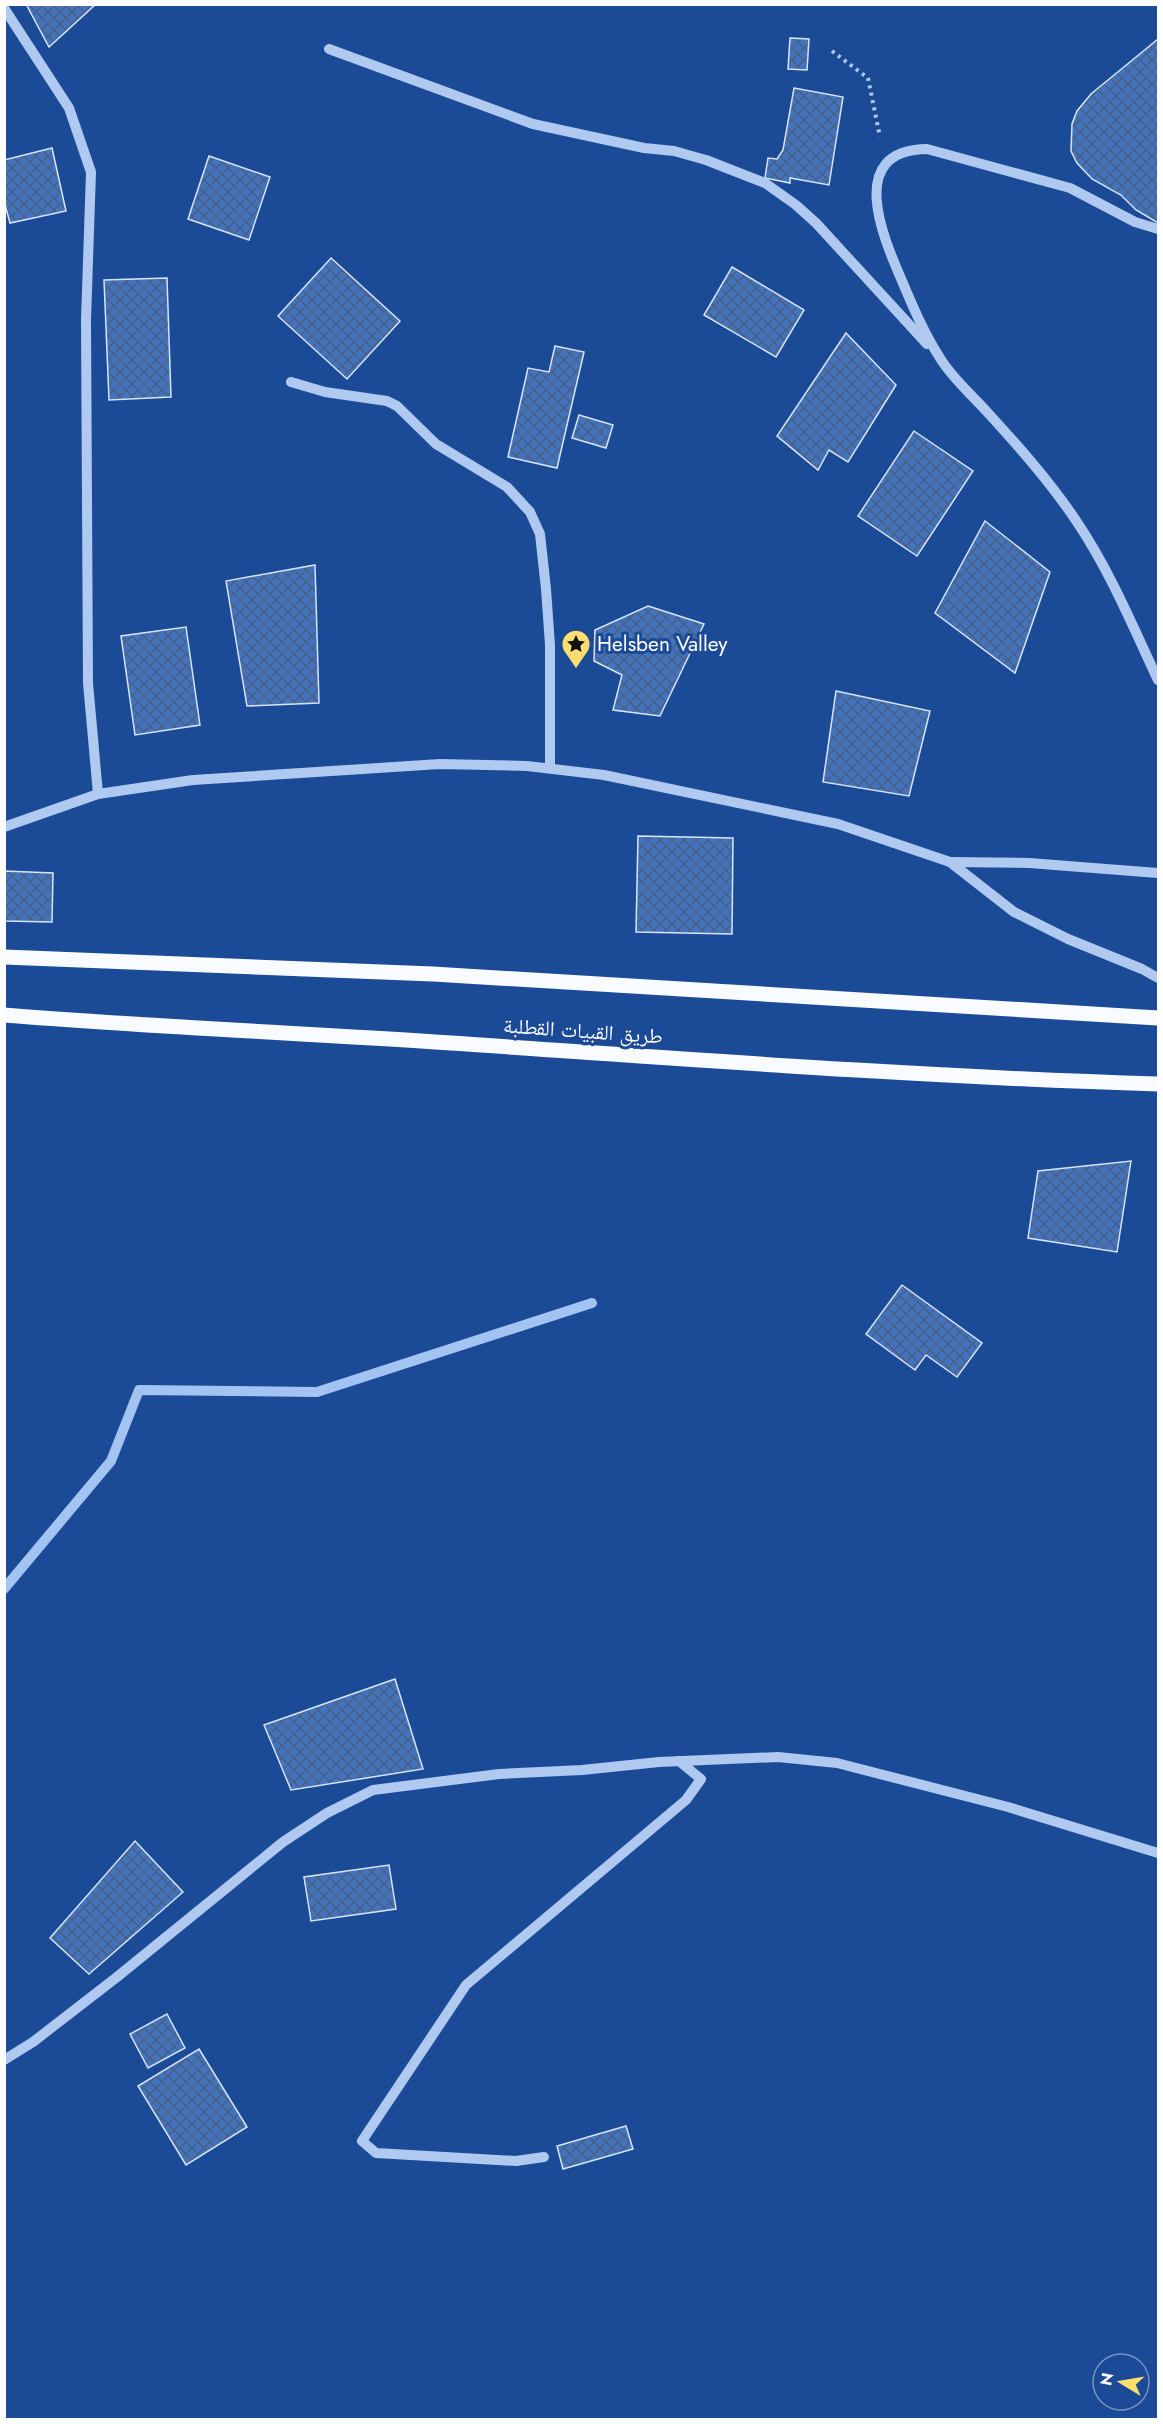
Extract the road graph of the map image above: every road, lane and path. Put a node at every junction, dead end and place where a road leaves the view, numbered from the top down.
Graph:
1 (4, 8) edge
2 (329, 49) dead end
3 (832, 51) dead end
4 (886, 164) junction
5 (1158, 229) edge
6 (941, 360) junction
7 (291, 382) dead end
8 (1158, 680) edge
9 (550, 768) junction
10 (98, 794) junction
11 (4, 827) edge
12 (950, 862) junction
13 (1158, 873) edge
14 (4, 957) edge
15 (1158, 978) edge
16 (4, 1014) edge
17 (1158, 1018) edge
18 (1158, 1084) edge
19 (679, 1761) junction
20 (1158, 1853) edge
21 (4, 2060) edge
22 (544, 2157) dead end

1 - 10 street
2 - 6 street
3 - 4 path
4 - 5 street
4 - 6 street
6 - 8 street
7 - 9 street
9 - 10 street
9 - 12 street
10 - 11 street
12 - 13 street
12 - 15 street
14 - 17 main road
16 - 18 main road, طريق القبيات القطلبة
19 - 20 street
19 - 21 street
19 - 22 street

